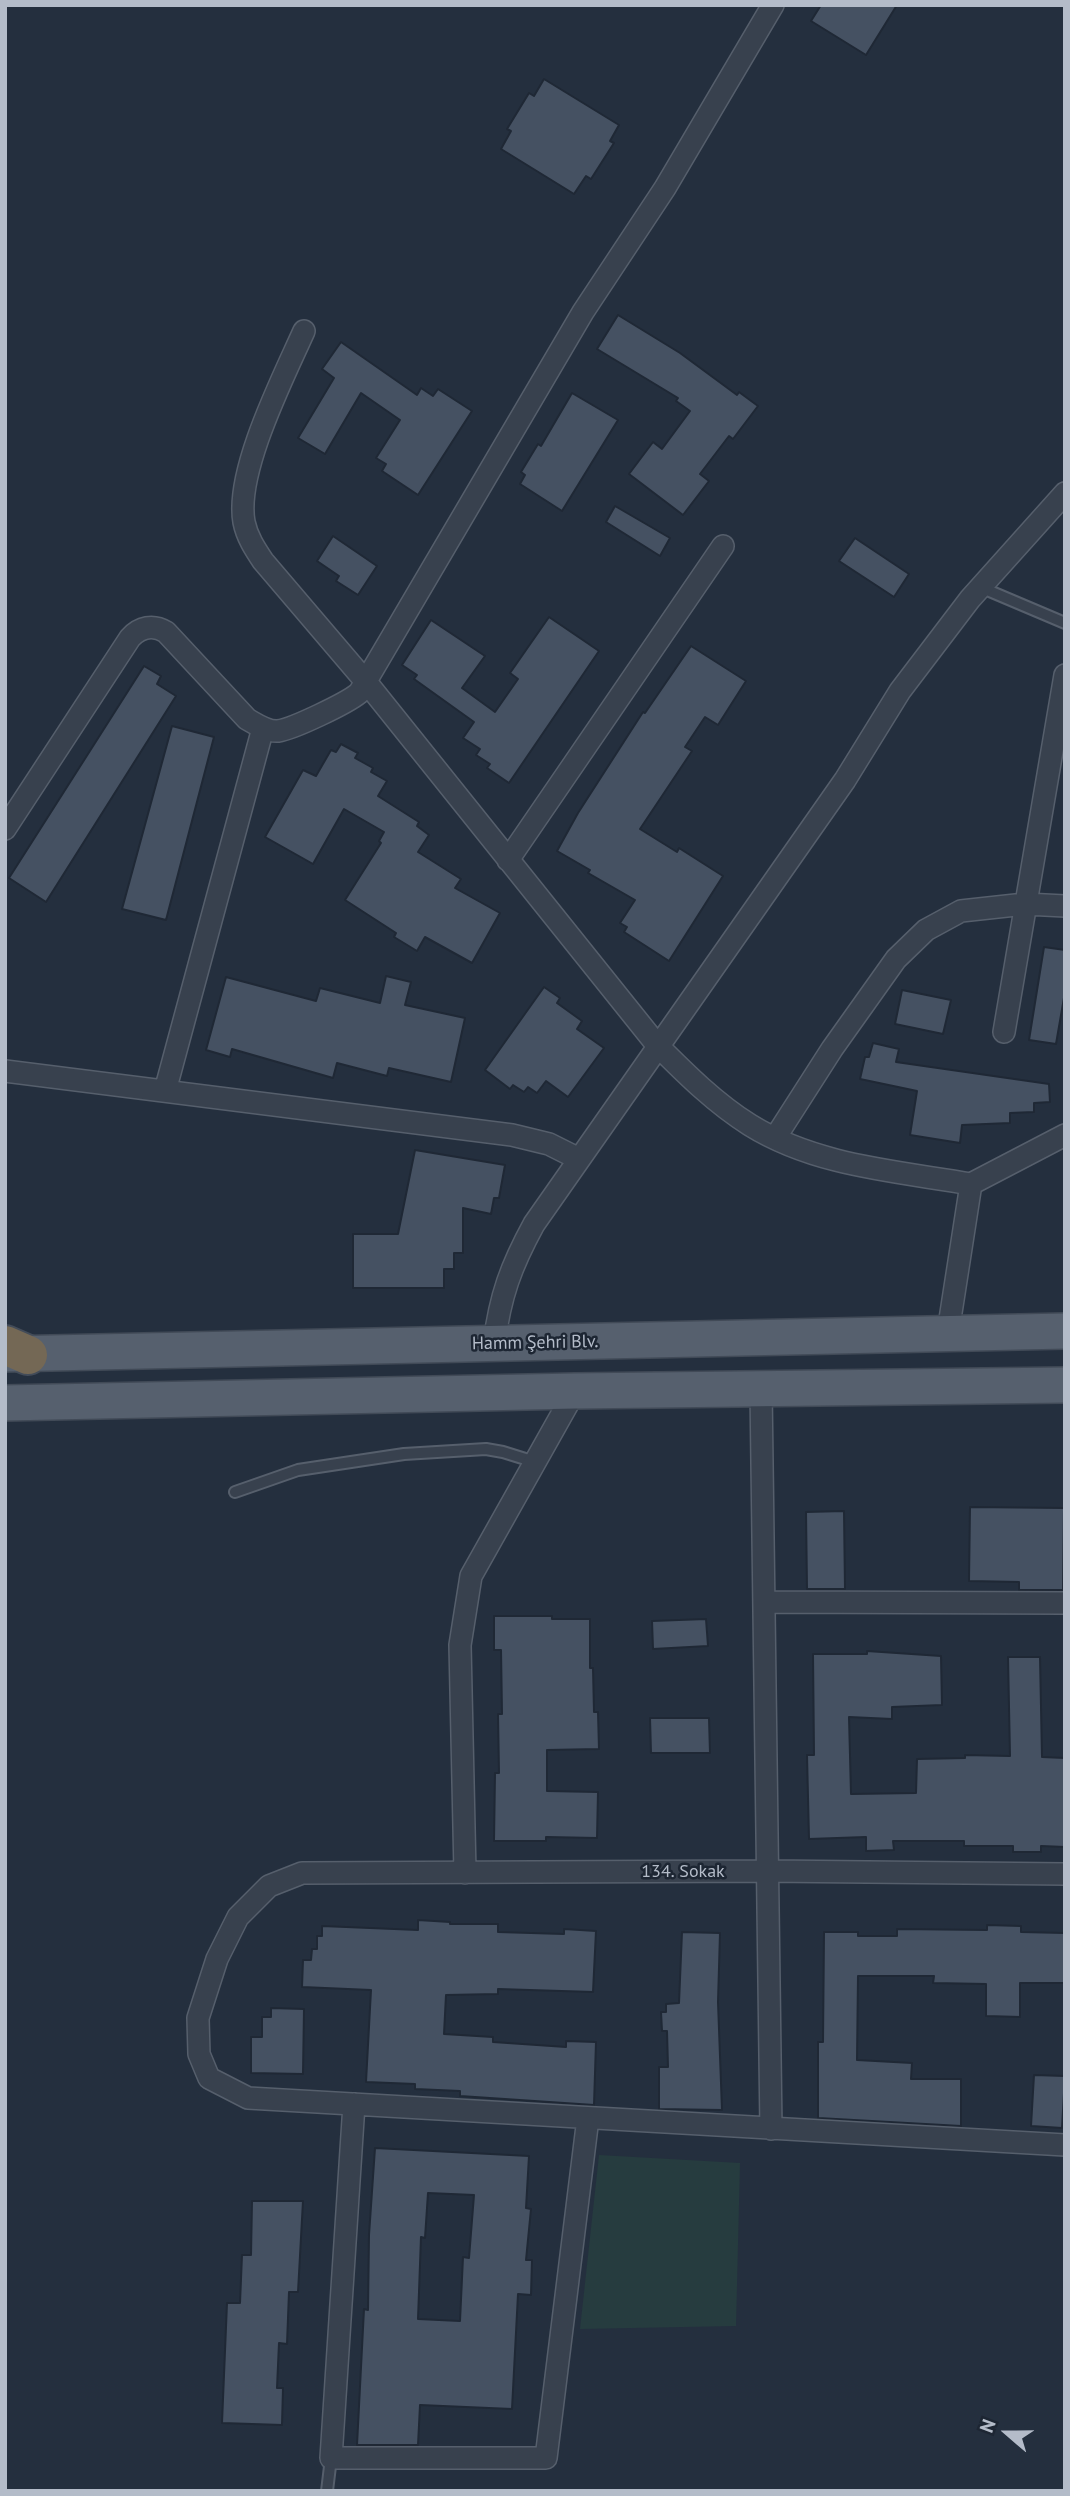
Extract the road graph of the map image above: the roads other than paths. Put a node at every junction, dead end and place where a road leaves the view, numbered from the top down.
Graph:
1 (773, 5) edge
2 (304, 331) dead end
3 (1065, 493) edge
4 (723, 546) dead end
5 (980, 587) junction
6 (1065, 623) edge
7 (1065, 675) edge
8 (367, 683) junction
9 (263, 728) junction
10 (5, 829) edge
11 (508, 860) junction
12 (1025, 904) junction
13 (1065, 906) edge
14 (1004, 1032) dead end
15 (657, 1045) junction
16 (5, 1071) edge
17 (165, 1091) junction
18 (1065, 1135) edge
19 (775, 1138) junction
20 (579, 1158) junction
21 (971, 1184) junction
22 (1065, 1331) edge
23 (948, 1332) junction
24 (495, 1344) junction
25 (13, 1352) edge
26 (1065, 1385) edge
27 (761, 1389) junction
28 (575, 1391) junction
29 (5, 1403) edge
30 (535, 1462) junction
31 (235, 1492) dead end
32 (764, 1602) junction
33 (1065, 1603) edge
34 (768, 1871) junction
35 (465, 1873) junction
36 (1065, 1874) edge
37 (354, 2104) junction
38 (588, 2118) junction
39 (771, 2129) junction
40 (1065, 2145) edge
41 (331, 2458) junction
42 (327, 2491) edge

1 - 8 street
2 - 8 street
3 - 5 street
4 - 11 street
5 - 6 lane
5 - 15 street
7 - 12 street
8 - 9 street
8 - 11 street
9 - 10 street
9 - 17 street
11 - 15 street
12 - 13 street
12 - 14 street
12 - 19 street
15 - 19 street
15 - 20 street
16 - 17 street
17 - 20 street
18 - 21 street
19 - 21 street
20 - 24 street
21 - 23 street
22 - 23 main road, Hamm Şehri Blv.
23 - 24 main road, Hamm Şehri Blv.
24 - 25 main road, Hamm Şehri Blv.
26 - 27 main road
27 - 28 main road
27 - 32 street
28 - 29 main road
28 - 30 street
30 - 31 lane
30 - 35 street
32 - 33 street
32 - 34 street
34 - 35 street, 134. Sokak
34 - 36 street, 134. Sokak
34 - 39 street
35 - 37 street, 134. Sokak
37 - 38 street
37 - 41 street
38 - 39 street
38 - 41 street
39 - 40 street
41 - 42 lane

